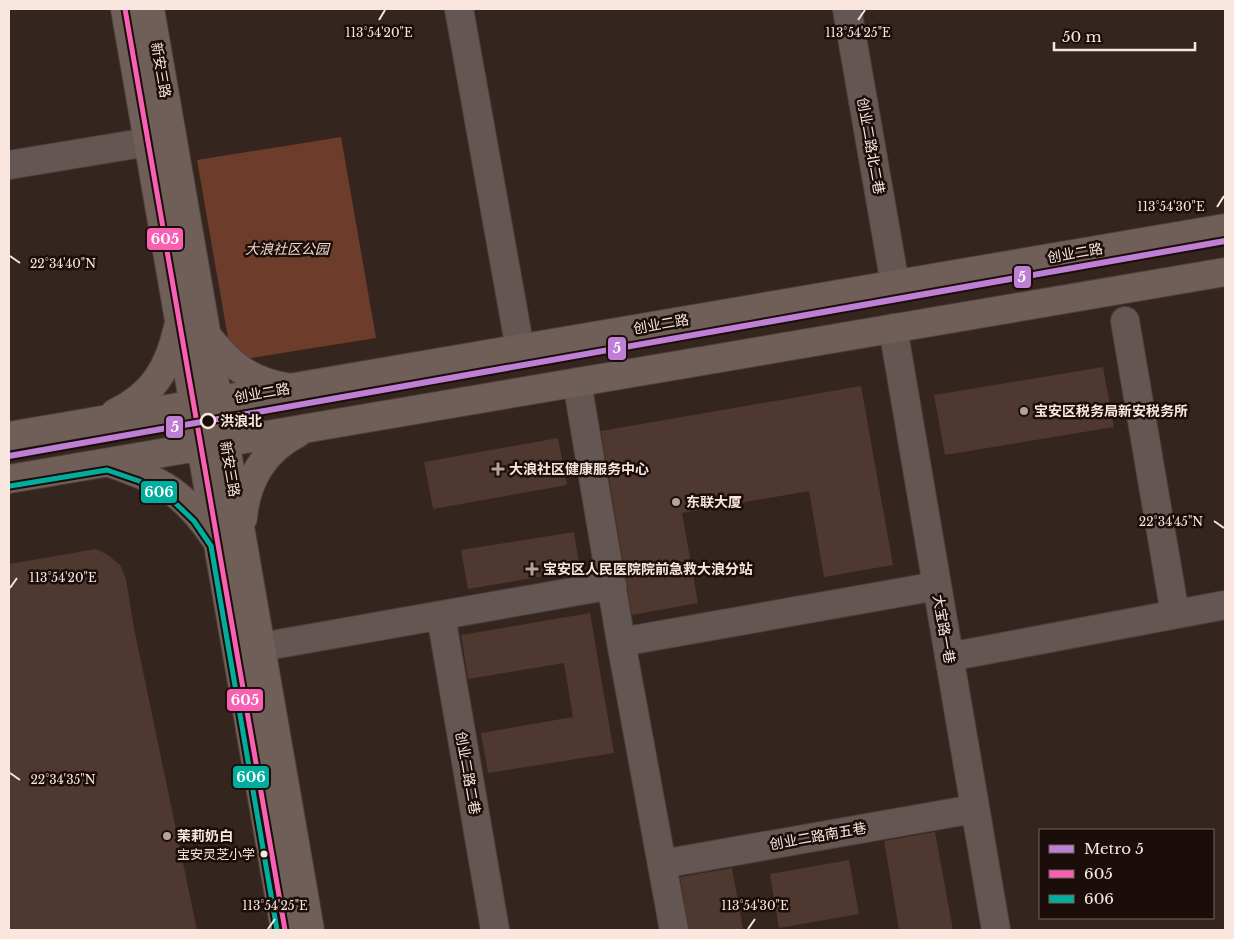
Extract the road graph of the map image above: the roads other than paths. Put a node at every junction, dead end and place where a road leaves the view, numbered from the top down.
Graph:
1 (125, 9) edge
2 (150, 9) edge
3 (459, 9) edge
4 (847, 9) edge
5 (148, 142) junction
6 (9, 165) edge
7 (1225, 228) edge
8 (1225, 272) edge
9 (895, 284) junction
10 (179, 321) junction
11 (1125, 321) dead end
12 (893, 328) junction
13 (207, 335) junction
14 (520, 349) junction
15 (577, 382) junction
16 (292, 388) junction
17 (206, 403) junction
18 (99, 421) junction
19 (306, 429) junction
20 (9, 436) edge
21 (213, 444) junction
22 (108, 462) junction
23 (9, 480) edge
24 (230, 538) junction
25 (612, 585) junction
26 (937, 586) junction
27 (1225, 605) edge
28 (1175, 614) junction
29 (441, 616) junction
30 (621, 642) junction
31 (261, 647) junction
32 (949, 657) junction
33 (974, 809) junction
34 (662, 864) junction
35 (285, 930) edge
36 (310, 930) edge
37 (495, 930) edge
38 (674, 930) edge
39 (996, 930) edge

1 - 5 main road, 新安三路
2 - 13 main road, 新安三路
3 - 14 street
4 - 9 street, 创业二路北二巷
5 - 6 street
5 - 10 main road, 新安三路
7 - 9 main road, 创业二路
8 - 12 main road
9 - 14 main road, 创业二路
10 - 17 main road, 新安三路
10 - 18 main road
11 - 28 street
12 - 15 main road
12 - 26 street, 大宝路一巷
13 - 16 main road
13 - 17 main road, 新安三路
14 - 16 main road, 创业二路
15 - 19 main road
15 - 25 street
16 - 17 main road, 创业二路
17 - 18 main road, 创业二路
17 - 21 main road, 新安三路
18 - 20 main road, 创业二路
19 - 21 main road
19 - 24 main road
21 - 22 main road
21 - 24 main road, 新安三路
22 - 23 main road
22 - 24 main road
24 - 31 main road, 新安三路
24 - 35 main road, 新安三路
25 - 29 street
25 - 30 street
26 - 30 street
26 - 32 street, 大宝路一巷
27 - 28 street
28 - 32 street
29 - 31 street
29 - 37 street, 创业二路二巷
30 - 34 street
31 - 36 main road, 新安三路
32 - 33 street, 大宝路一巷
33 - 34 street, 创业二路南五巷
33 - 39 street, 大宝路一巷
34 - 38 street

